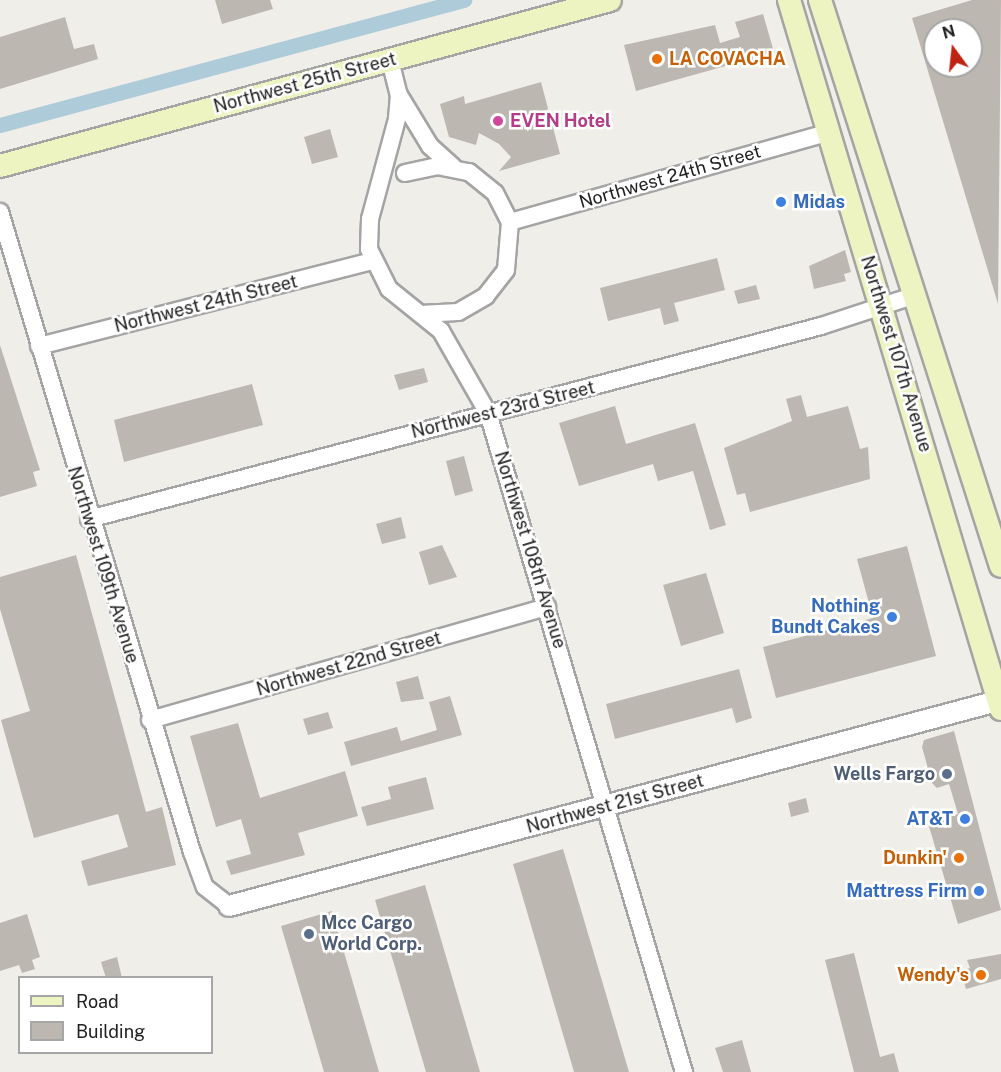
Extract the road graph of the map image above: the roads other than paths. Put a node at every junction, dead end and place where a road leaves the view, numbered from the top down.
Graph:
1 (610, 0) edge
2 (789, 0) edge
3 (820, 0) edge
4 (390, 60) junction
5 (399, 95) junction
6 (830, 132) junction
7 (0, 166) edge
8 (453, 167) junction
9 (405, 173) dead end
10 (0, 212) edge
11 (510, 222) junction
12 (373, 261) junction
13 (916, 295) junction
14 (882, 307) junction
15 (425, 314) junction
16 (39, 346) junction
17 (488, 413) junction
18 (89, 519) junction
19 (1001, 566) edge
20 (547, 607) junction
21 (1000, 703) edge
22 (150, 720) junction
23 (606, 807) junction
24 (229, 906) joint
25 (684, 1072) edge

1 - 4 main road, Northwest 25th Street
2 - 6 main road, Northwest 107th Avenue
3 - 13 main road, Northwest 107th Avenue
4 - 5 street, Northwest 108th Avenue
4 - 7 main road, Northwest 25th Street
5 - 8 street
5 - 12 street, Northwest 108th Avenue
6 - 11 street, Northwest 24th Street
6 - 14 main road, Northwest 107th Avenue
8 - 9 street
8 - 11 street
10 - 16 street, Northwest 109th Avenue
11 - 15 street
12 - 15 street, Northwest 108th Avenue
12 - 16 street, Northwest 24th Street
13 - 14 street, Northwest 23rd Street
13 - 19 main road, Northwest 107th Avenue
14 - 17 street, Northwest 23rd Street
14 - 21 main road, Northwest 107th Avenue
15 - 17 street, Northwest 108th Avenue
16 - 18 street, Northwest 109th Avenue
17 - 18 street, Northwest 23rd Street
17 - 20 street, Northwest 108th Avenue
18 - 22 street, Northwest 109th Avenue
20 - 22 street, Northwest 22nd Street
20 - 23 street, Northwest 108th Avenue
21 - 23 street, Northwest 21st Street
22 - 24 street, Northwest 109th Avenue
23 - 24 street, Northwest 21st Street
23 - 25 street, Northwest 108th Avenue

